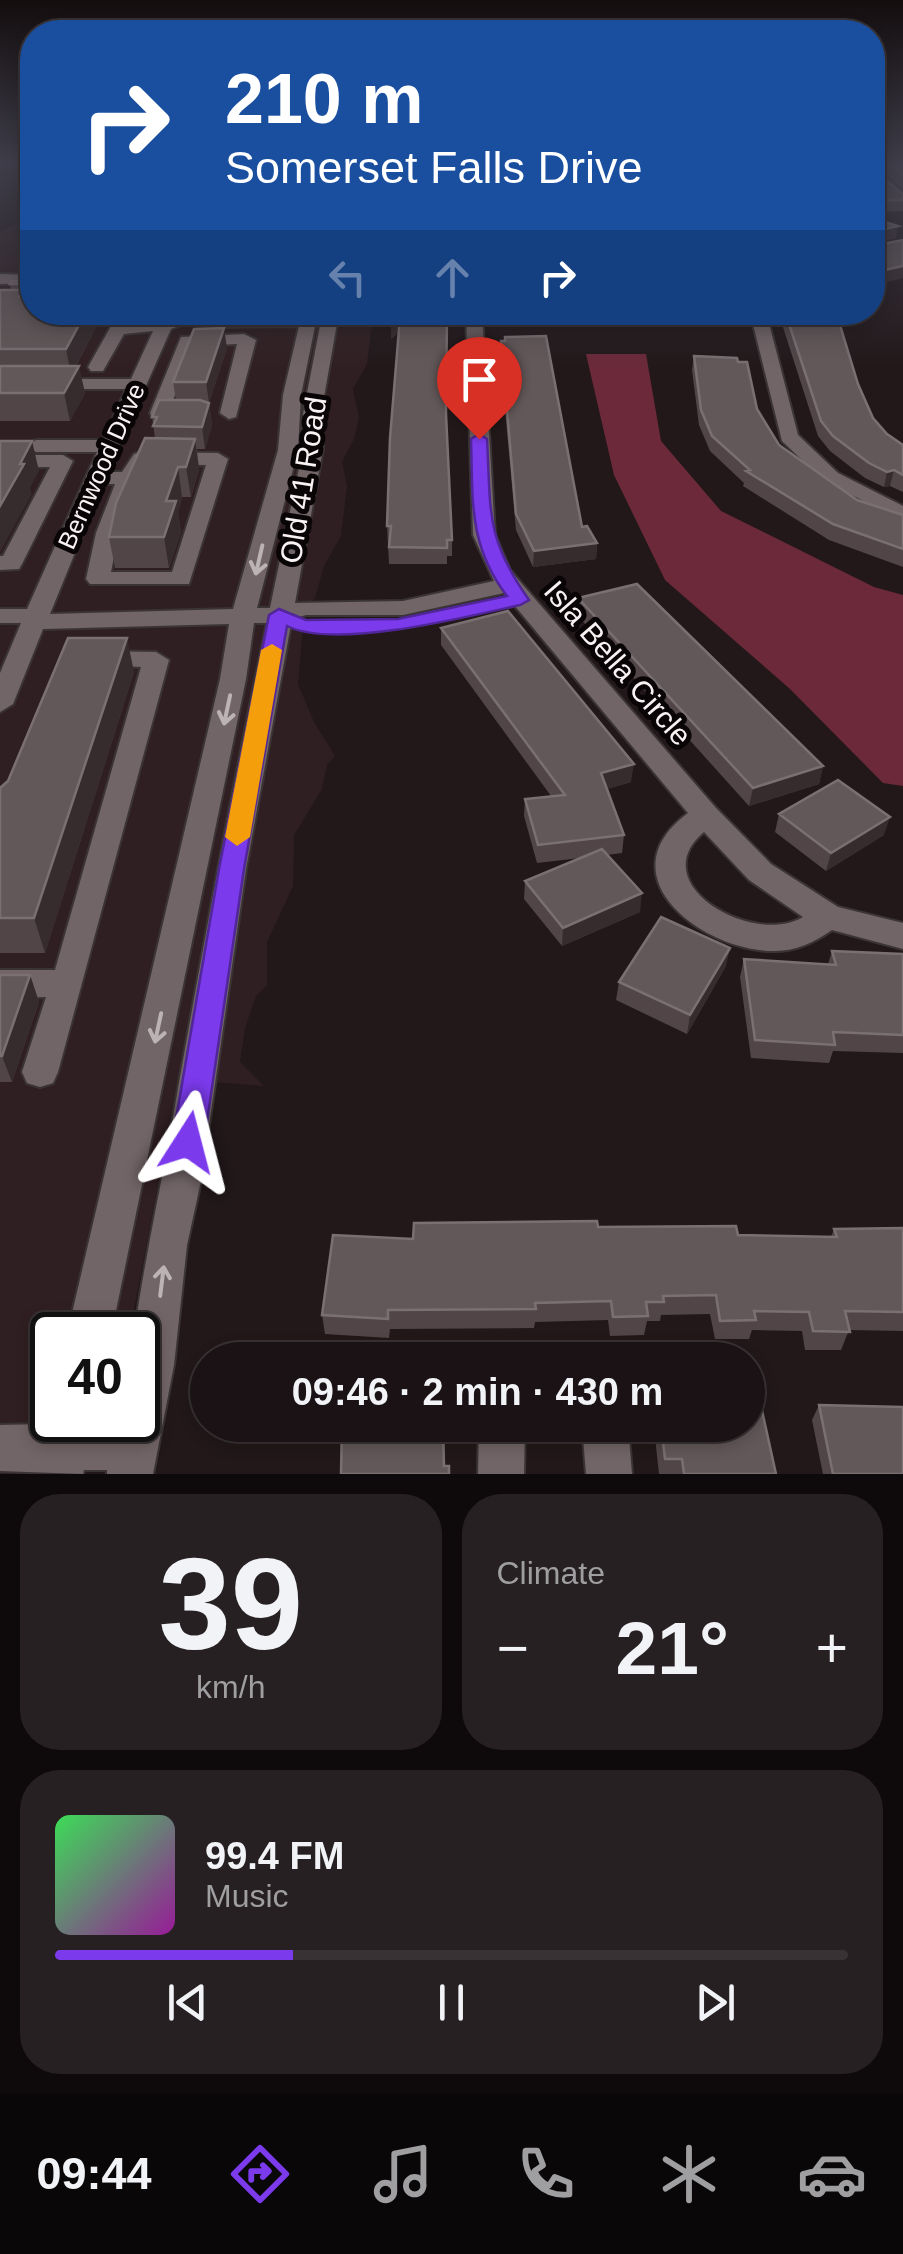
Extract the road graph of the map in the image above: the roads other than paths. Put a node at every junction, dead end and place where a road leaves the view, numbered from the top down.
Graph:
1 (121, 325) edge
2 (165, 325) edge
3 (316, 325) edge
4 (318, 325) edge
5 (475, 325) edge
6 (761, 325) edge
7 (150, 358) junction
8 (180, 358) junction
9 (97, 367) dead end
10 (0, 384) edge
11 (137, 384) junction
12 (124, 413) junction
13 (223, 436) dead end
14 (0, 446) edge
15 (110, 446) junction
16 (0, 461) edge
17 (96, 477) junction
18 (128, 479) junction
19 (903, 515) edge
20 (102, 555) junction
21 (61, 556) junction
22 (0, 564) edge
23 (514, 592) junction
24 (244, 614) junction
25 (279, 615) junction
26 (0, 616) edge
27 (38, 619) junction
28 (64, 658) edge
29 (0, 704) edge
30 (706, 816) junction
31 (828, 917) junction
32 (903, 936) edge
33 (68, 983) junction
34 (0, 984) edge
35 (40, 1072) dead end
36 (94, 1312) edge
37 (502, 1442) edge
38 (607, 1442) edge
39 (65, 1447) edge
40 (0, 1448) edge
41 (132, 1460) edge
42 (501, 1474) edge
43 (610, 1474) edge

1 - 9 street
2 - 7 street, Bernwood Drive
3 -> 24 street, Old 41 Road
4 - 25 street, Old 41 Road
5 - 23 street, Isla Bella Circle
6 - 19 street
7 - 8 street
7 - 11 street, Bernwood Drive
8 - 12 street
8 - 13 street
10 - 11 street
11 - 12 street, Bernwood Drive
12 - 15 street, Bernwood Drive
14 - 15 street
15 - 17 street, Bernwood Drive
16 - 22 street
17 - 18 street
17 - 21 street, Bernwood Drive
18 - 20 street
18 - 20 street
20 - 21 street
21 - 27 street, Bernwood Drive
23 - 25 street
23 - 30 street, Isla Bella Circle
24 - 25 street
24 - 27 street
24 -> 36 street, Old 41 Road
41 -> 25 street, Old 41 Road
26 - 27 street
27 - 29 street, Bernwood Drive
28 - 33 street
30 - 31 street, Isla Bella Circle
30 - 31 street
31 - 32 street, Isla Bella Circle
33 - 34 street
33 - 35 street
37 - 42 street
38 - 43 street
39 - 40 street
39 - 41 street

